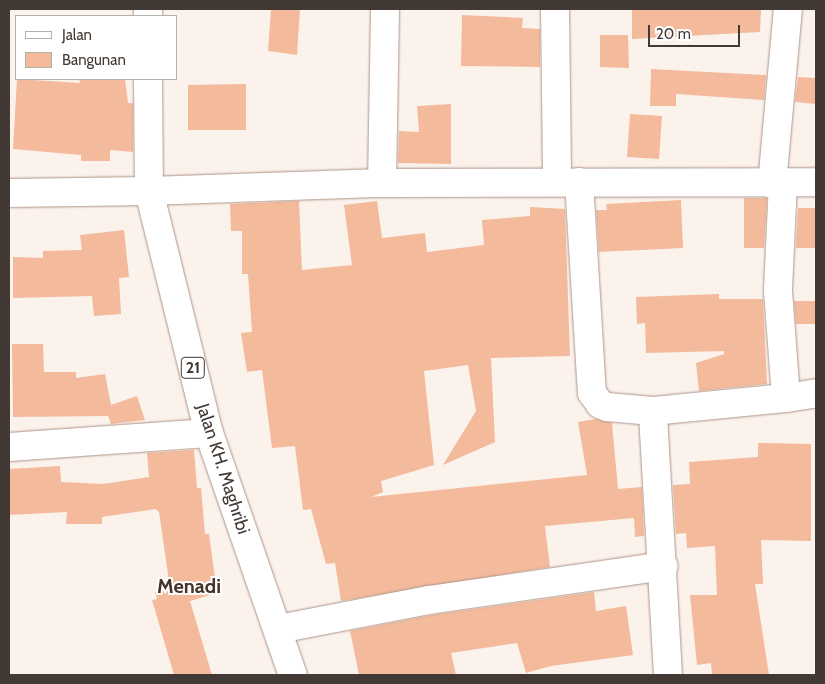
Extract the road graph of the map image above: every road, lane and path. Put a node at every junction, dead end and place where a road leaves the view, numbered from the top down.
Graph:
1 (385, 9) edge
2 (555, 9) edge
3 (788, 9) edge
4 (148, 80) edge
5 (568, 182) junction
6 (816, 182) edge
7 (382, 183) junction
8 (778, 184) junction
9 (149, 191) junction
10 (9, 193) edge
11 (816, 393) edge
12 (786, 398) junction
13 (653, 411) junction
14 (209, 433) junction
15 (9, 447) edge
16 (664, 566) junction
17 (278, 629) junction
18 (292, 675) edge
19 (668, 675) edge

1 - 7 main road
2 - 5 main road
3 - 8 main road
4 - 9 main road, Jalan KH. Maghribi
5 - 7 main road
5 - 8 main road
5 - 13 main road
6 - 8 main road
7 - 9 main road
8 - 12 main road
9 - 10 main road
9 - 14 main road, Jalan KH. Maghribi / 21
11 - 12 main road
12 - 13 main road
13 - 16 main road
14 - 15 main road
14 - 17 main road, Jalan KH. Maghribi / 21
16 - 17 main road
16 - 19 main road
17 - 18 main road, Jalan KH. Maghribi / 21

